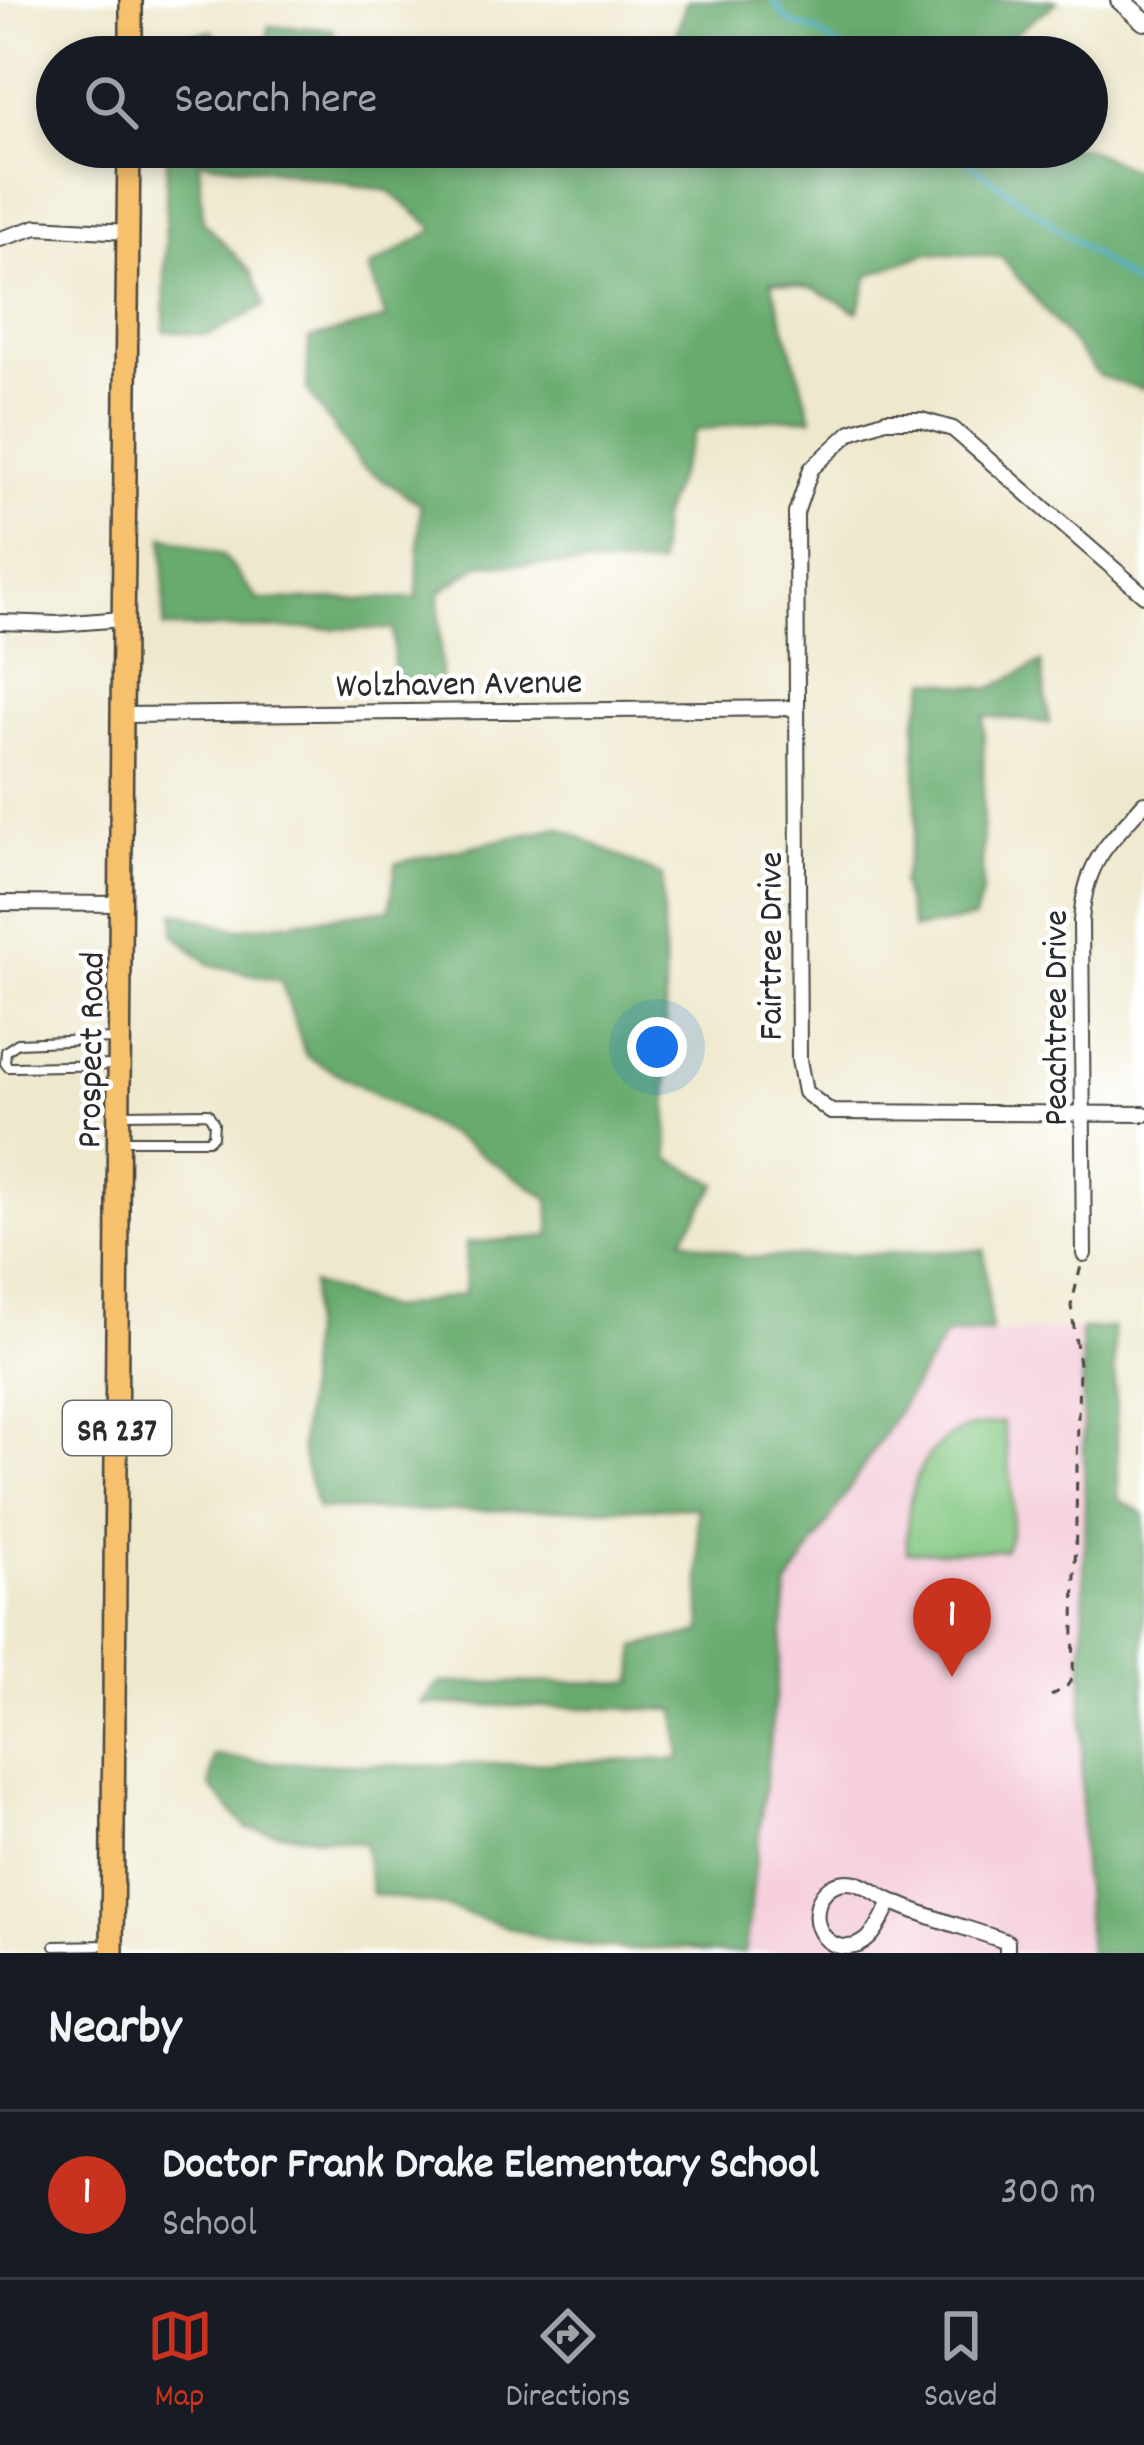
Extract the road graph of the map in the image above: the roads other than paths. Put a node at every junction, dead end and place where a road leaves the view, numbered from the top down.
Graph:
1 (131, 0) edge
2 (1120, 0) edge
3 (1144, 21) edge
4 (130, 36) edge
5 (130, 168) edge
6 (128, 232) junction
7 (0, 238) edge
8 (1144, 595) edge
9 (123, 619) junction
10 (0, 622) edge
11 (796, 708) junction
12 (122, 715) junction
13 (1144, 803) edge
14 (0, 903) edge
15 (122, 904) junction
16 (121, 1039) junction
17 (121, 1065) junction
18 (120, 1114) junction
19 (1144, 1114) edge
20 (1084, 1115) junction
21 (120, 1140) junction
22 (1084, 1254) road end
23 (891, 1902) junction
24 (55, 1946) dead end
25 (112, 1949) edge
26 (1007, 1953) edge

1 - 4 main road
2 - 3 street
5 - 6 main road, Prospect Road / SR 237
6 - 7 street
6 - 9 main road, Prospect Road / SR 237
8 - 11 street, Fairtree Drive
9 - 10 street
9 - 12 main road, Prospect Road / SR 237
11 - 12 street, Wolzhaven Avenue
11 - 20 street, Fairtree Drive
12 - 15 main road, Prospect Road / SR 237
13 - 20 street, Peachtree Drive
14 - 15 street
15 - 16 main road, Prospect Road / SR 237
16 - 17 main road, Prospect Road / SR 237
16 - 17 lane
17 - 18 main road, Prospect Road / SR 237
18 - 21 main road, Prospect Road / SR 237
18 - 21 lane
19 - 20 street
20 - 22 street, Peachtree Drive
21 - 25 main road, Prospect Road / SR 237
23 - 23 street
23 - 26 street
24 - 25 lane

